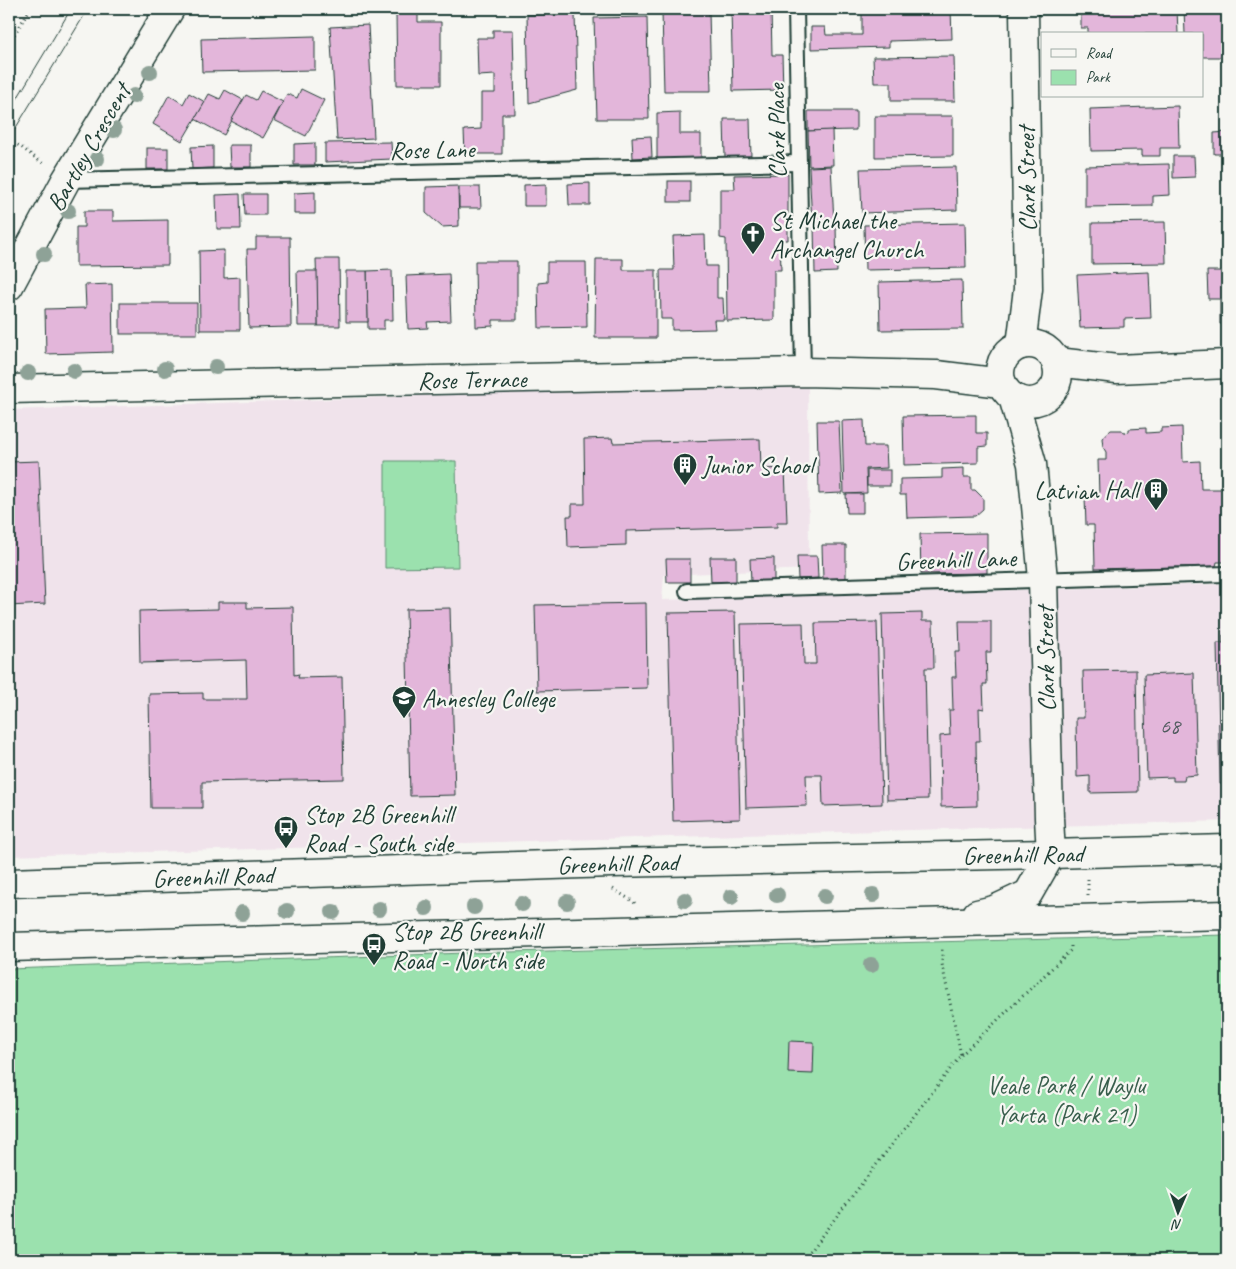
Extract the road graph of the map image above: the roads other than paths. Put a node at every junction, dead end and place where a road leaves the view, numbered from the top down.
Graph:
1 (170, 9) edge
2 (796, 9) edge
3 (1024, 9) edge
4 (799, 163) junction
5 (66, 180) junction
6 (9, 286) edge
7 (1227, 364) edge
8 (1028, 368) junction
9 (804, 372) junction
10 (9, 389) edge
11 (1032, 464) junction
12 (1227, 574) edge
13 (1043, 579) junction
14 (687, 591) dead end
15 (1227, 849) edge
16 (1051, 854) junction
17 (9, 883) edge
18 (1227, 915) edge
19 (942, 923) junction
20 (9, 947) edge

1 - 5 main road, Bartley Crescent
2 - 4 lane, Clark Place
3 - 8 main road, Clark Street
4 - 5 lane, Rose Lane
4 - 9 lane, Clark Place
5 - 6 main road, Bartley Crescent
7 - 8 main road, Rose Terrace
8 - 9 main road, Rose Terrace
8 - 11 main road, Clark Street
8 - 11 main road, Clark Street
9 - 10 main road, Rose Terrace
11 - 13 main road, Clark Street
12 - 13 lane, Greenhill Lane
13 - 14 lane, Greenhill Lane
13 - 16 main road, Clark Street
15 - 16 main road, Greenhill Road
16 - 17 main road, Greenhill Road
16 - 19 main road
18 - 19 main road
19 - 20 main road

